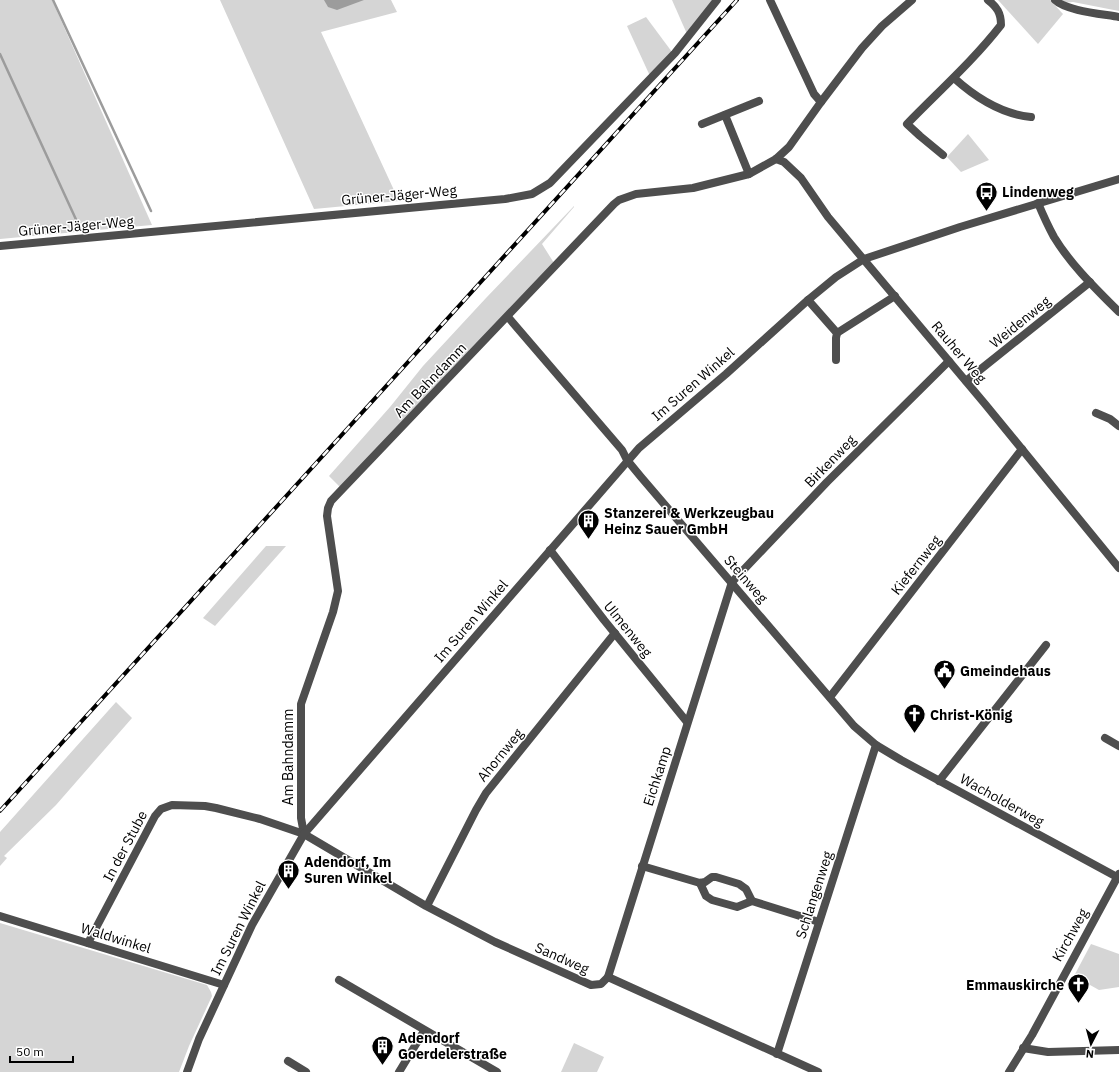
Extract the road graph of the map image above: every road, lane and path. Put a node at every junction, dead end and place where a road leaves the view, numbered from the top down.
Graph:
1 (717, 0) edge
2 (770, 0) edge
3 (912, 0) edge
4 (988, 0) edge
5 (1055, 0) edge
6 (1119, 17) edge
7 (954, 78) junction
8 (760, 101) dead end
9 (821, 102) junction
10 (725, 115) junction
11 (1030, 117) dead end
12 (702, 124) dead end
13 (943, 155) dead end
14 (776, 159) junction
15 (749, 174) junction
16 (1119, 179) edge
17 (1038, 204) junction
18 (0, 246) edge
19 (864, 259) junction
20 (1090, 282) junction
21 (895, 296) junction
22 (808, 300) junction
23 (1119, 312) edge
24 (508, 318) junction
25 (837, 333) junction
26 (836, 360) dead end
27 (949, 361) junction
28 (966, 381) junction
29 (1096, 413) dead end
30 (1119, 426) edge
31 (1022, 449) junction
32 (627, 460) junction
33 (550, 550) junction
34 (1119, 568) edge
35 (732, 582) junction
36 (615, 633) junction
37 (1046, 645) dead end
38 (830, 697) junction
39 (687, 722) junction
40 (1105, 738) dead end
41 (876, 745) junction
42 (1119, 746) edge
43 (939, 780) junction
44 (304, 834) junction
45 (642, 866) junction
46 (1118, 875) edge
47 (700, 883) junction
48 (752, 901) junction
49 (427, 906) junction
50 (0, 916) edge
51 (819, 922) junction
52 (88, 943) junction
53 (608, 977) junction
54 (339, 980) dead end
55 (224, 985) junction
56 (424, 1031) junction
57 (1023, 1048) junction
58 (1119, 1050) edge
59 (777, 1054) junction
60 (288, 1061) dead end
61 (187, 1072) edge
62 (306, 1072) edge
63 (400, 1072) edge
64 (497, 1072) edge
65 (818, 1072) edge
66 (1009, 1072) edge

1 - 18 street, Grüner-Jäger-Weg
2 - 9 street
3 - 9 street, Am Bahndamm
4 - 7 street
5 - 6 street
7 - 11 street
7 - 13 street
8 - 10 street
9 - 14 street, Am Bahndamm
10 - 12 street
10 - 15 street
14 - 15 street, Am Bahndamm
14 - 19 street, Rauher Weg
15 - 24 street, Am Bahndamm
16 - 17 street
17 - 19 street
17 - 20 street
19 - 21 street, Rauher Weg
19 - 22 street, Im Suren Winkel
20 - 23 street
20 - 28 street, Weidenweg
21 - 25 street
21 - 27 street, Rauher Weg
22 - 25 street
22 - 32 street, Im Suren Winkel
24 - 32 street, Steinweg
24 - 44 street, Am Bahndamm
25 - 26 street
27 - 28 street, Rauher Weg
27 - 35 street, Birkenweg
28 - 31 street, Rauher Weg
29 - 30 street
31 - 34 street, Rauher Weg
31 - 38 street, Kiefernweg
32 - 33 street, Im Suren Winkel
32 - 35 street, Steinweg
33 - 36 street, Ulmenweg
33 - 44 street, Im Suren Winkel
35 - 38 street, Steinweg
35 - 39 street, Eichkamp
36 - 39 street, Ulmenweg
36 - 49 street, Ahornweg
37 - 43 street
38 - 41 street, Steinweg
39 - 45 street, Eichkamp
40 - 42 street
41 - 43 street, Wacholderweg
41 - 51 street, Schlangenweg
43 - 46 street, Wacholderweg
44 - 49 street, Sandweg
44 - 52 street, In der Stube
44 - 55 street, Im Suren Winkel
45 - 47 street
45 - 53 street, Eichkamp
46 - 57 street, Kirchweg
47 - 48 street
47 - 48 street
48 - 51 street
49 - 53 street, Sandweg
50 - 52 street, Waldwinkel
51 - 59 street, Schlangenweg
52 - 55 street, Waldwinkel
53 - 59 street
54 - 56 street
55 - 61 street, Im Suren Winkel
56 - 63 street
56 - 64 street
57 - 58 street
57 - 66 street, Kirchweg
59 - 65 street
60 - 62 street

